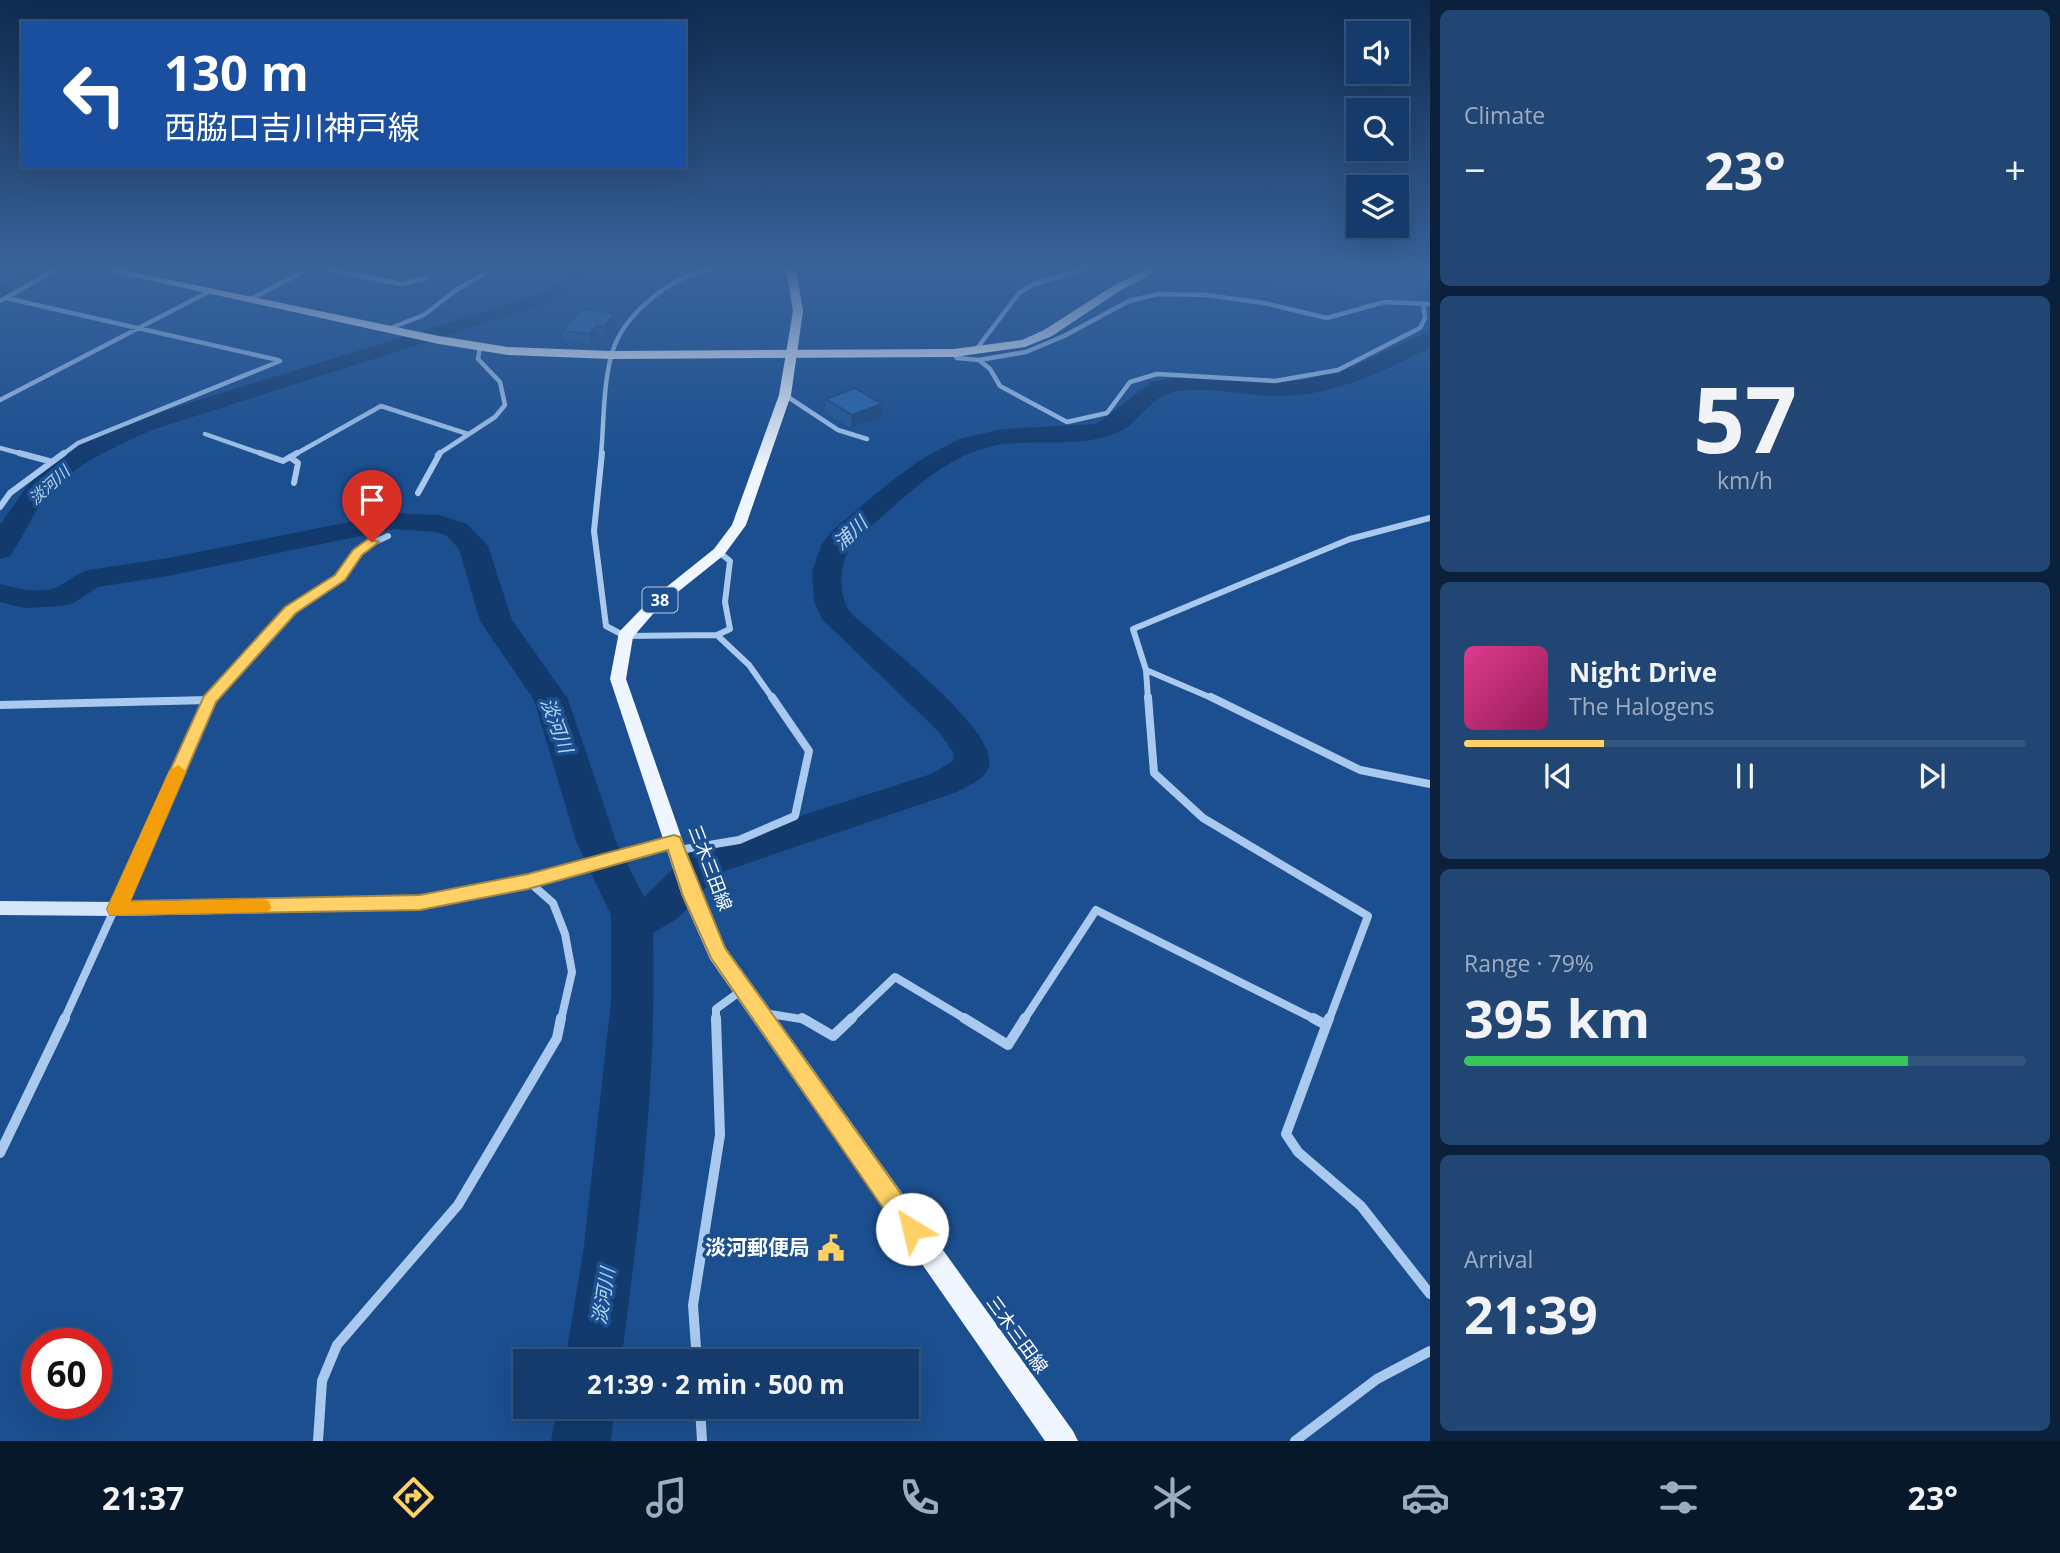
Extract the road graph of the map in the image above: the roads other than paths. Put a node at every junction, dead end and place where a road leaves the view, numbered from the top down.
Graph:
1 (124, 335) edge
2 (169, 335) edge
3 (416, 335) edge
4 (619, 335) edge
5 (794, 335) edge
6 (991, 335) edge
7 (1043, 335) edge
8 (1065, 335) edge
9 (1406, 335) edge
10 (480, 347) junction
11 (791, 353) junction
12 (611, 355) junction
13 (977, 356) junction
14 (785, 395) junction
15 (0, 400) edge
16 (205, 434) dead end
17 (468, 434) junction
18 (867, 439) dead end
19 (0, 448) edge
20 (290, 457) junction
21 (49, 461) junction
22 (294, 483) dead end
23 (418, 493) dead end
24 (0, 507) edge
25 (1430, 518) edge
26 (388, 536) dead end
27 (719, 552) junction
28 (717, 635) junction
29 (625, 636) junction
30 (1146, 670) junction
31 (209, 700) junction
32 (0, 705) edge
33 (1430, 783) edge
34 (677, 852) junction
35 (528, 881) junction
36 (0, 908) edge
37 (117, 909) junction
38 (743, 989) junction
39 (758, 1013) junction
40 (1326, 1025) junction
41 (0, 1153) edge
42 (1430, 1294) edge
43 (696, 1349) edge
44 (1430, 1351) edge
45 (701, 1419) edge
46 (318, 1441) edge
47 (702, 1441) edge
48 (1063, 1441) edge
49 (1295, 1441) edge

1 - 15 street
2 - 21 street
3 - 10 highway
4 - 12 street
5 - 11 main road, 38
6 - 13 street
7 - 13 highway
8 - 13 street
9 - 13 street
10 - 12 highway
10 - 17 street
11 - 12 highway
11 - 13 highway
11 - 14 main road, 38
12 - 29 street
14 - 18 street
14 - 27 main road, 38
16 - 20 street
17 - 20 street
17 - 23 street
19 - 21 street
20 - 22 street
21 - 24 street
25 - 30 street
26 - 31 street
27 - 28 street
27 - 29 main road, 38
28 - 29 street
28 - 34 street
29 - 34 main road, 三木三田線
30 - 33 street
30 - 40 street
31 - 32 street
31 - 37 street
34 - 35 main road
34 - 38 main road, 三木三田線
35 - 37 main road
35 - 46 street
36 - 37 main road
37 - 41 street
38 - 39 main road, 三木三田線
38 - 43 street
39 - 40 street
39 - 48 main road, 三木三田線
40 - 42 street
44 - 49 street
45 - 47 street

